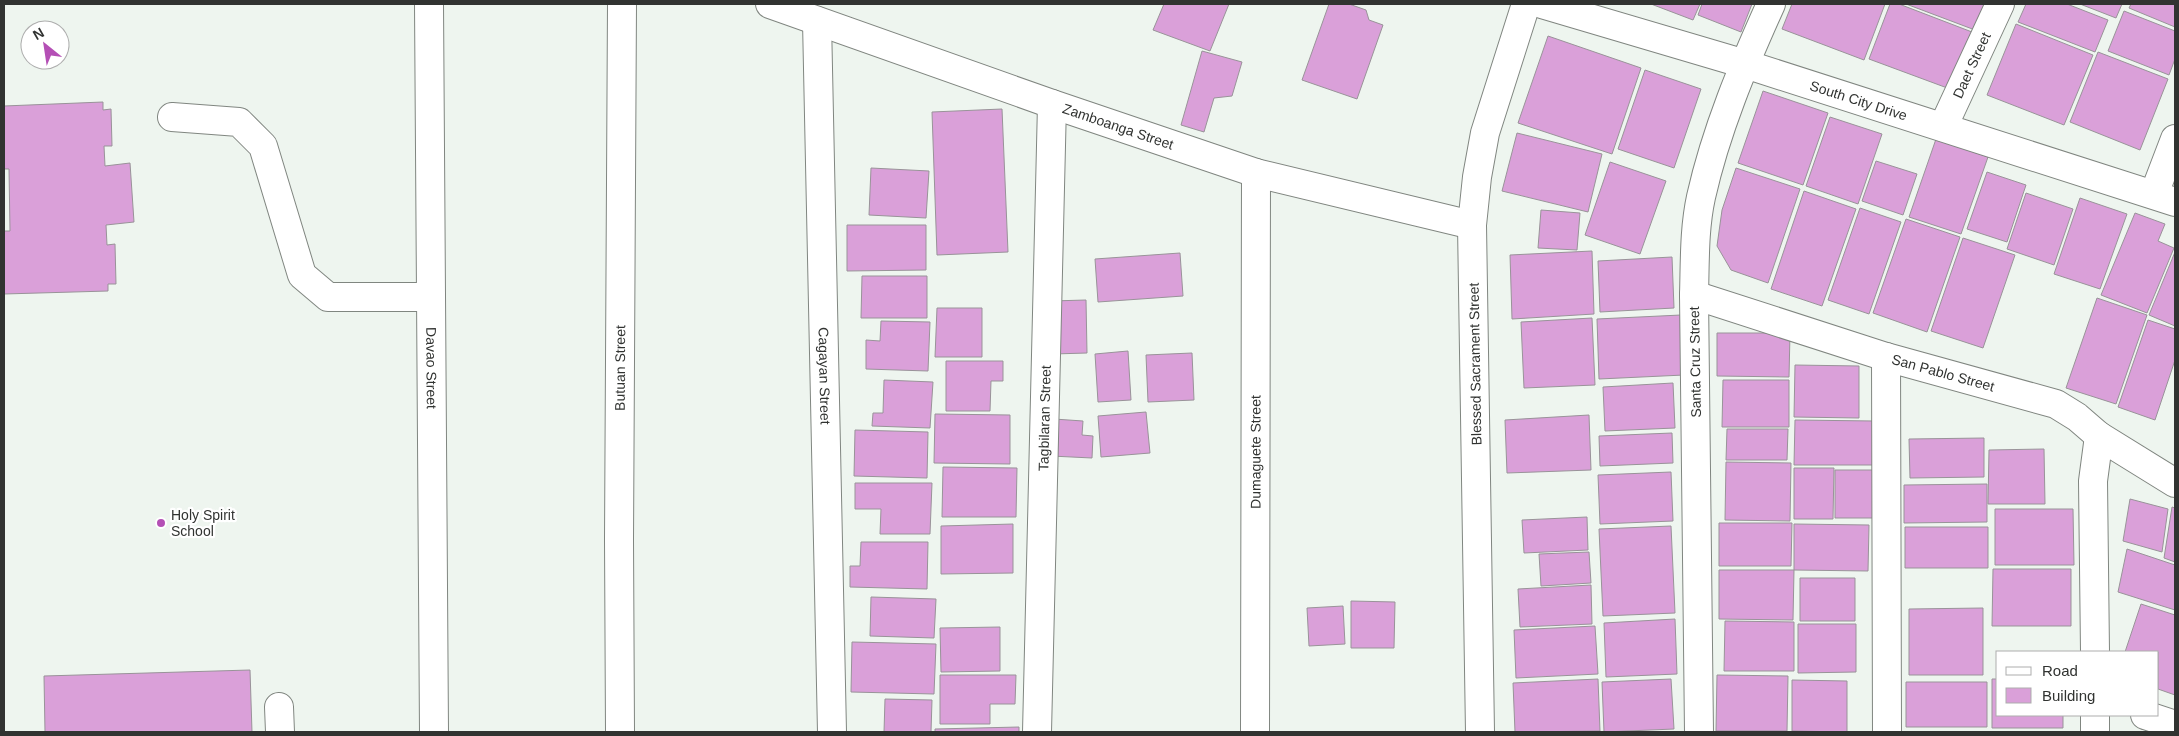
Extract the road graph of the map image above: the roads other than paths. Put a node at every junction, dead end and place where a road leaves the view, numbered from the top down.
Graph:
1 (429, 4) edge
2 (622, 4) edge
3 (770, 4) edge
4 (1526, 4) edge
5 (1542, 4) edge
6 (1770, 4) edge
7 (2000, 4) edge
8 (816, 21) junction
9 (1744, 64) junction
10 (1052, 104) junction
11 (172, 116) dead end
12 (1943, 127) junction
13 (2175, 139) edge
14 (1256, 173) junction
15 (2164, 198) edge
16 (1472, 225) junction
17 (1694, 295) junction
18 (431, 298) junction
19 (1886, 357) junction
20 (2099, 436) junction
21 (2175, 483) edge
22 (2095, 651) edge
23 (2095, 716) edge
24 (2148, 716) edge
25 (2175, 725) edge
26 (434, 732) edge
27 (620, 732) edge
28 (832, 732) edge
29 (1037, 732) edge
30 (1255, 732) edge
31 (1480, 732) edge
32 (1700, 732) edge
33 (1887, 732) edge
34 (2095, 732) edge

1 - 18 street, Davao Street
2 - 27 street, Butuan Street
3 - 8 street, Zamboanga Street
4 - 16 street, Blessed Sacrament Street
5 - 9 street, South City Drive
6 - 9 street, Santa Cruz Street
7 - 12 street, Daet Street
8 - 10 street, Zamboanga Street
8 - 28 street, Cagayan Street
9 - 12 street, South City Drive
9 - 17 street, Santa Cruz Street
10 - 14 street, Zamboanga Street
10 - 29 street, Tagbilaran Street
11 - 18 street
12 - 15 street, South City Drive
13 - 15 street
14 - 16 street, Zamboanga Street
14 - 30 street, Dumaguete Street
16 - 31 street, Blessed Sacrament Street
17 - 19 street, San Pablo Street
17 - 32 street, Santa Cruz Street
18 - 26 street, Davao Street
19 - 20 street, San Pablo Street
19 - 33 street
20 - 21 street, San Pablo Street
20 - 22 street
23 - 34 street
24 - 25 street

